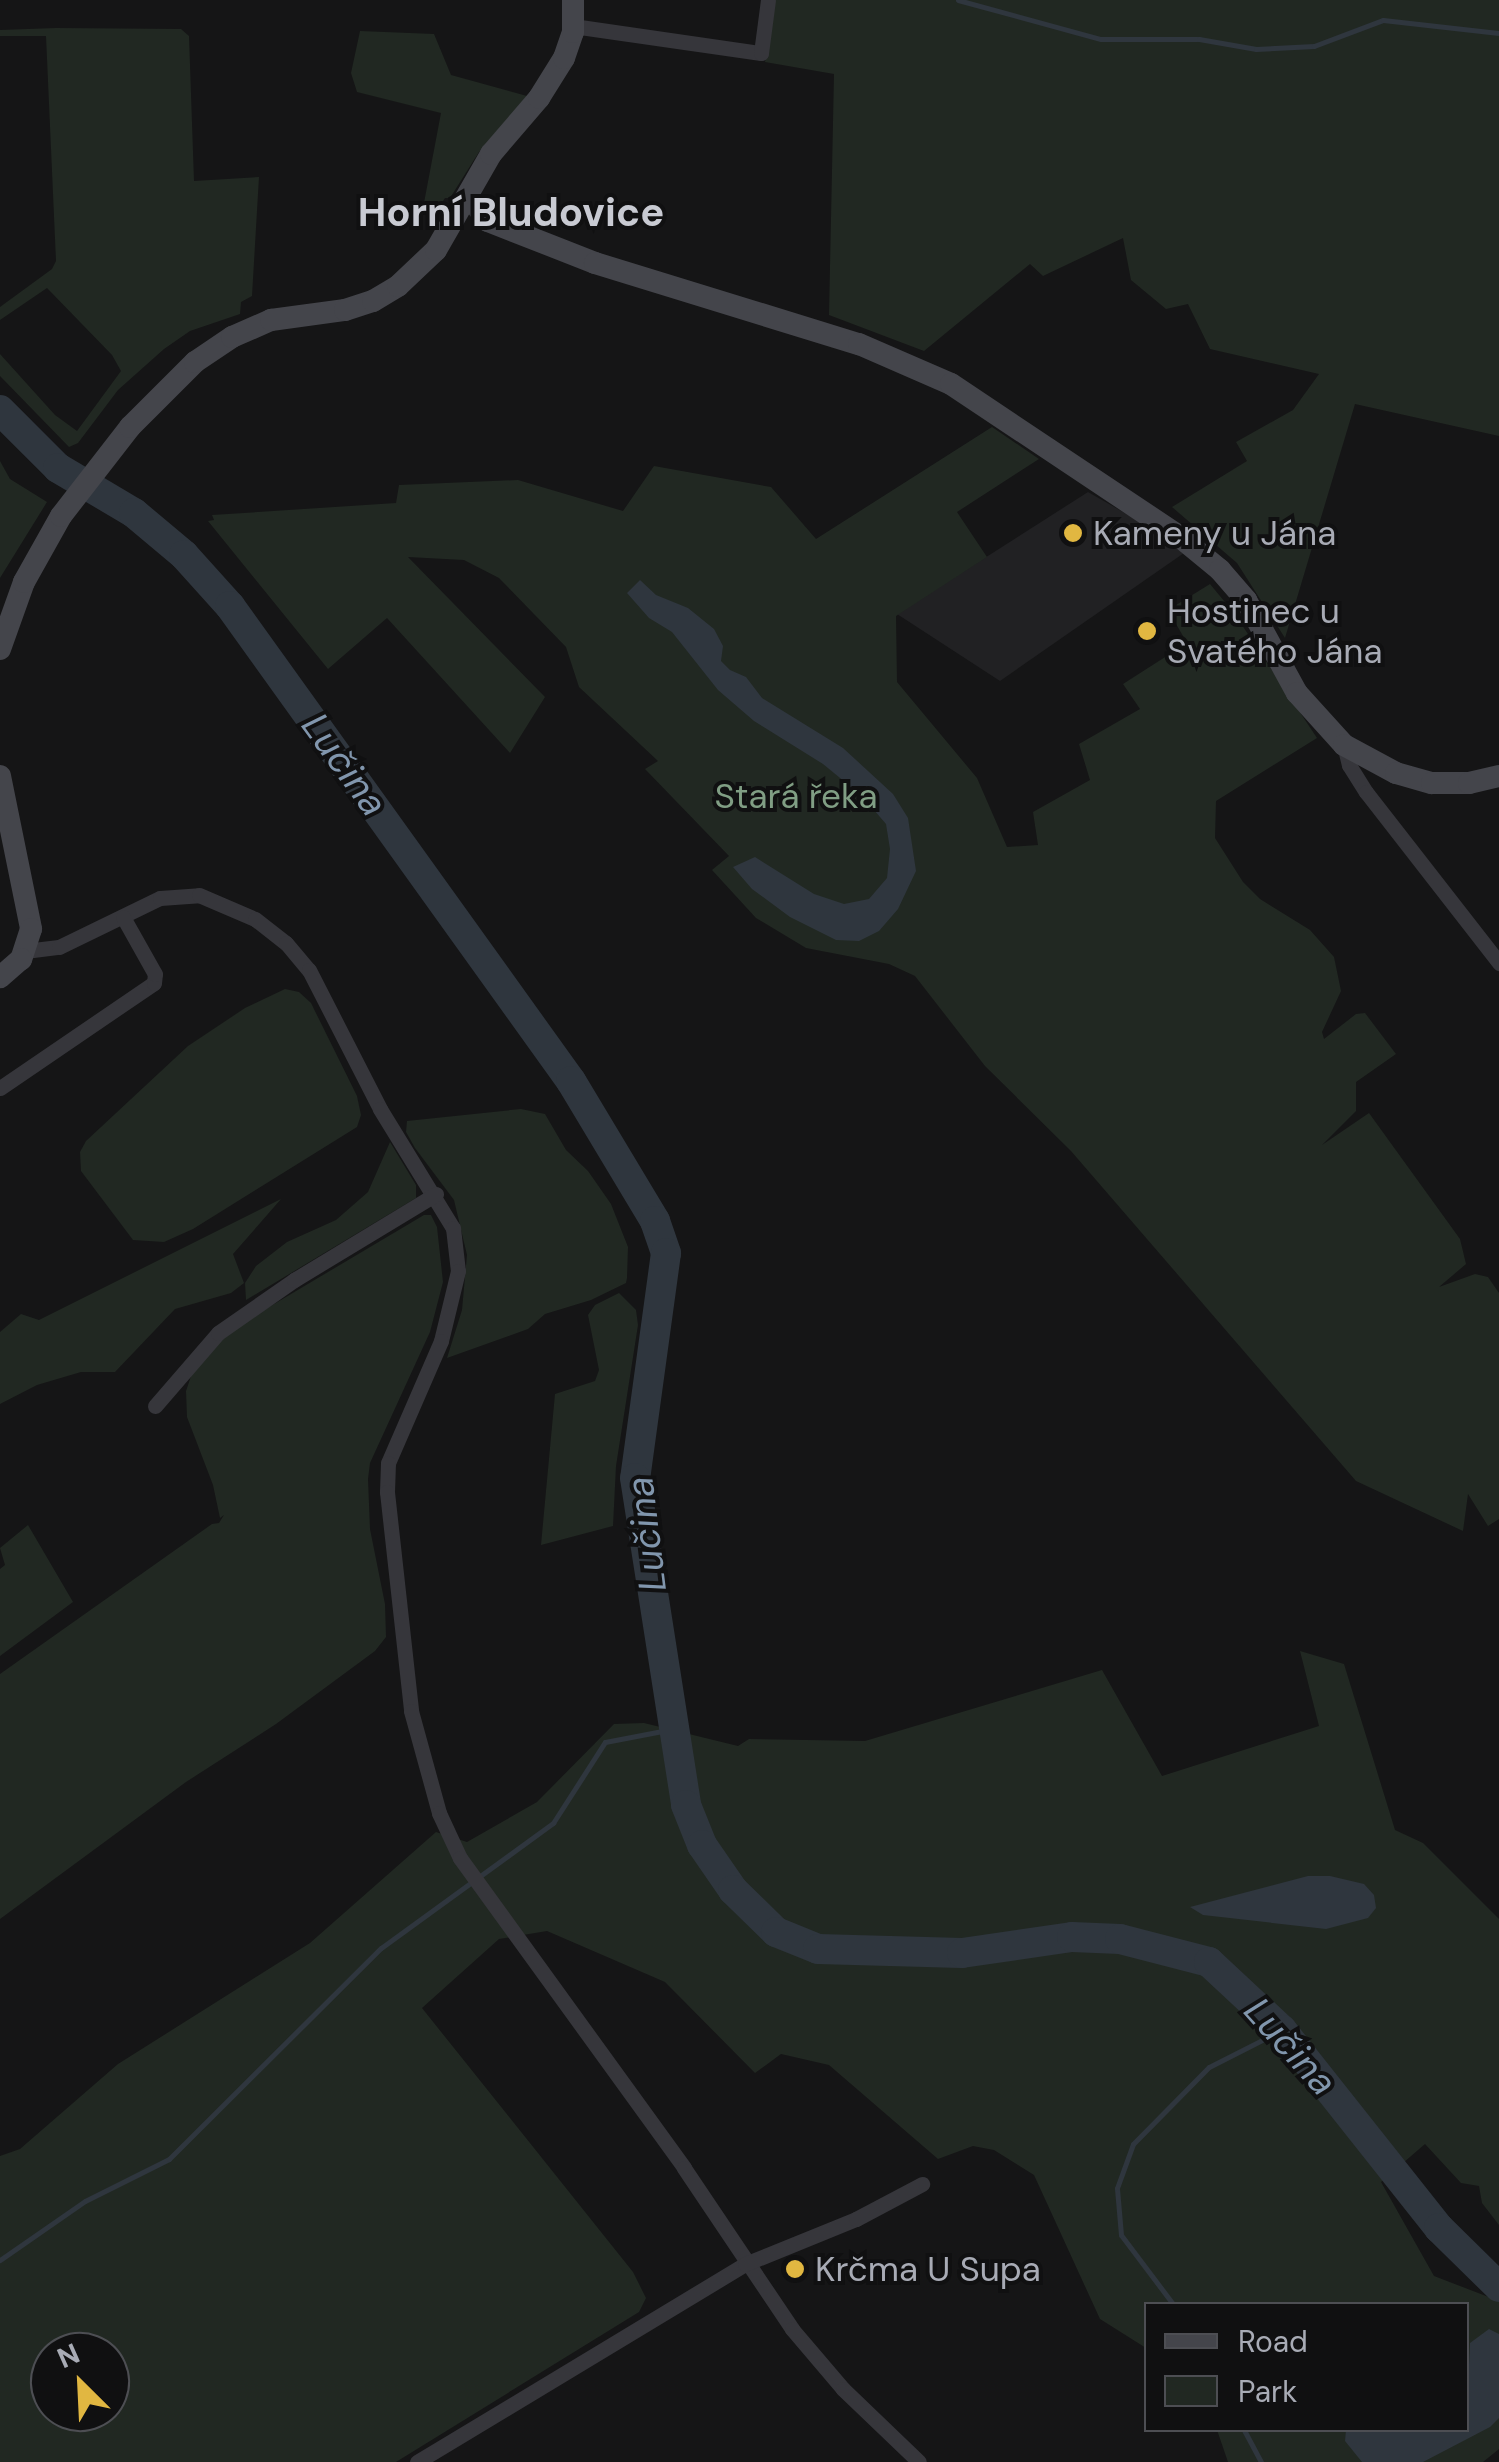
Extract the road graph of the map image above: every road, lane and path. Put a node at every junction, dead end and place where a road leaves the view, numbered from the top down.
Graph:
1 (573, 0) edge
2 (768, 0) edge
3 (573, 26) junction
4 (469, 196) junction
5 (0, 649) edge
6 (1344, 745) junction
7 (0, 776) edge
8 (1499, 776) edge
9 (123, 916) junction
10 (26, 950) junction
11 (1499, 963) edge
12 (0, 977) edge
13 (0, 1088) edge
14 (436, 1194) junction
15 (155, 1406) dead end
16 (922, 2184) dead end
17 (745, 2264) junction
18 (417, 2462) edge
19 (919, 2462) edge

1 - 3 street
2 - 3 street
3 - 4 street
4 - 5 street
4 - 6 street
6 - 8 street
6 - 11 street
7 - 10 street
9 - 10 street
9 - 13 street
9 - 14 street
10 - 12 street
14 - 15 street
14 - 17 street
16 - 17 street
17 - 18 street
17 - 19 street

